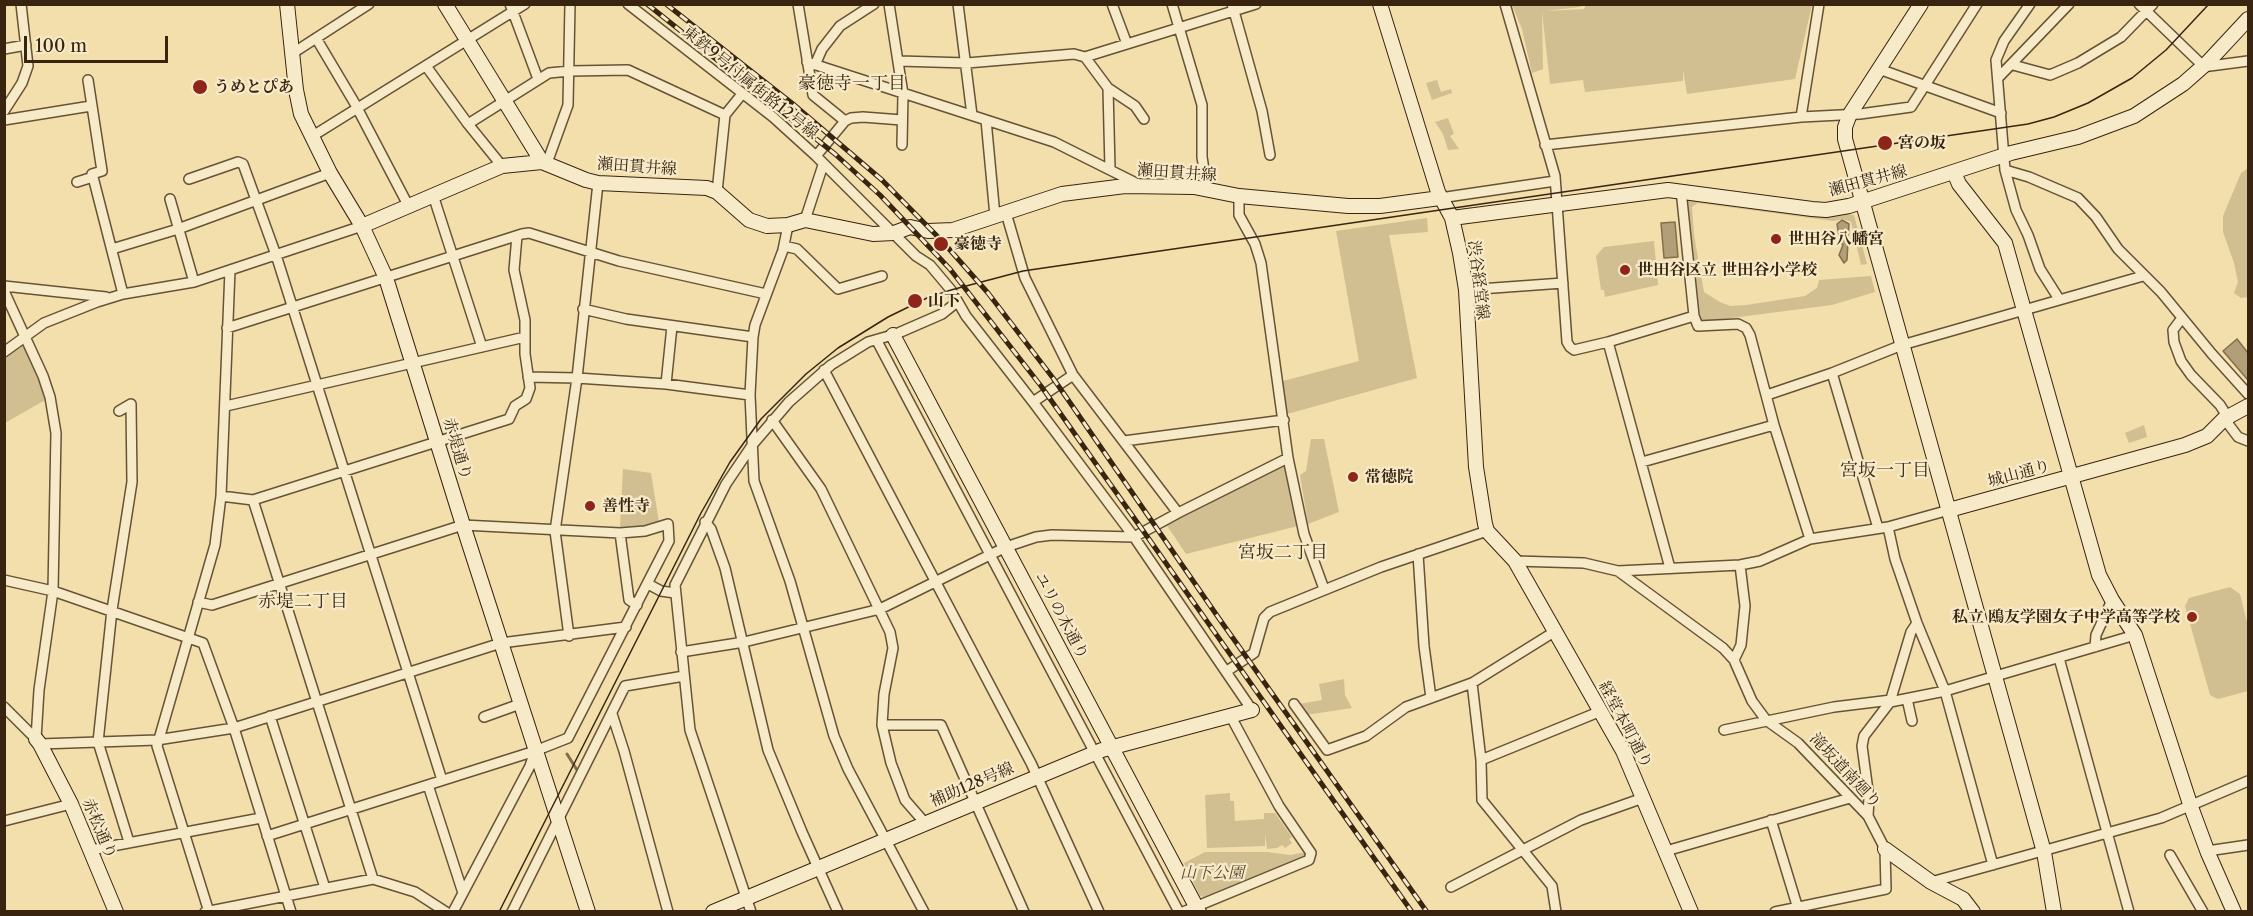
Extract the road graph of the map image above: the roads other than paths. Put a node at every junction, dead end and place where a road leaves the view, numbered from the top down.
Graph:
1 (21, 4) edge
2 (287, 4) edge
3 (369, 4) edge
4 (445, 4) edge
5 (525, 4) edge
6 (570, 4) edge
7 (628, 4) edge
8 (798, 4) edge
9 (874, 4) edge
10 (889, 4) edge
11 (958, 4) edge
12 (1112, 4) edge
13 (1172, 4) edge
14 (1256, 4) edge
15 (1380, 4) edge
16 (1505, 4) edge
17 (1819, 4) edge
18 (1921, 4) edge
19 (1977, 4) edge
20 (2031, 4) edge
21 (2070, 4) edge
22 (2146, 7) edge
23 (512, 8) edge
24 (1233, 8) edge
25 (2248, 19) edge
26 (1178, 28) junction
27 (316, 38) junction
28 (467, 40) junction
29 (1127, 44) junction
30 (26, 45) junction
31 (4, 49) edge
32 (293, 53) junction
33 (1085, 57) junction
34 (2248, 60) edge
35 (899, 61) junction
36 (811, 63) junction
37 (967, 63) junction
38 (2013, 64) junction
39 (426, 66) junction
40 (2202, 67) junction
41 (1880, 69) junction
42 (570, 71) junction
43 (1998, 78) junction
44 (538, 79) junction
45 (88, 80) dead end
46 (1924, 86) junction
47 (1108, 88) junction
48 (742, 94) junction
49 (903, 94) junction
50 (505, 101) junction
51 (92, 106) junction
52 (357, 109) junction
53 (4, 111) edge
54 (2001, 113) junction
55 (1850, 114) junction
56 (725, 115) junction
57 (972, 115) junction
58 (1801, 117) junction
59 (1144, 119) dead end
60 (4, 120) edge
61 (902, 120) junction
62 (986, 120) junction
63 (844, 122) junction
64 (468, 124) junction
65 (311, 137) junction
66 (902, 144) dead end
67 (1545, 145) junction
68 (1270, 155) dead end
69 (2004, 155) junction
70 (816, 156) junction
71 (545, 163) junction
72 (823, 165) junction
73 (502, 166) junction
74 (1110, 169) junction
75 (2005, 170) junction
76 (1954, 172) junction
77 (330, 173) junction
78 (93, 177) junction
79 (189, 179) dead end
80 (76, 182) dead end
81 (1555, 182) junction
82 (598, 183) junction
83 (1140, 185) junction
84 (1207, 189) junction
85 (1681, 190) junction
86 (717, 192) junction
87 (433, 195) junction
88 (1239, 196) junction
89 (1440, 198) junction
90 (170, 199) dead end
91 (255, 201) junction
92 (1862, 202) junction
93 (1557, 205) junction
94 (408, 206) junction
95 (1001, 215) junction
96 (1452, 218) junction
97 (805, 220) junction
98 (788, 225) junction
99 (362, 226) junction
100 (178, 229) junction
101 (894, 233) junction
102 (517, 236) junction
103 (784, 246) junction
104 (112, 249) junction
105 (591, 252) junction
106 (276, 255) junction
107 (454, 255) junction
108 (230, 270) junction
109 (882, 276) dead end
110 (2143, 276) junction
111 (386, 278) junction
112 (194, 282) junction
113 (1563, 284) junction
114 (4, 286) edge
115 (1466, 290) junction
116 (4, 291) edge
117 (123, 294) junction
118 (766, 294) junction
119 (111, 297) junction
120 (2060, 299) junction
121 (957, 302) junction
122 (292, 307) junction
123 (583, 309) junction
124 (2024, 310) junction
125 (1694, 316) junction
126 (2182, 318) junction
127 (672, 326) junction
128 (227, 328) junction
129 (26, 335) junction
130 (893, 335) junction
131 (525, 337) junction
132 (753, 337) junction
133 (877, 341) junction
134 (1608, 342) junction
135 (1902, 345) junction
136 (482, 346) junction
137 (4, 351) edge
138 (413, 363) junction
139 (825, 370) junction
140 (1832, 373) junction
141 (1073, 375) junction
142 (528, 377) junction
143 (577, 378) junction
144 (666, 384) junction
145 (317, 385) junction
146 (2248, 394) edge
147 (750, 395) junction
148 (1767, 395) junction
149 (1034, 402) junction
150 (226, 405) junction
151 (2248, 406) edge
152 (119, 411) dead end
153 (2227, 416) junction
154 (772, 420) junction
155 (1284, 420) junction
156 (1774, 425) junction
157 (1124, 441) junction
158 (2248, 441) edge
159 (437, 443) junction
160 (753, 444) junction
161 (1288, 458) junction
162 (1642, 462) junction
163 (344, 472) junction
164 (2071, 476) junction
165 (222, 496) junction
166 (253, 500) junction
167 (1949, 510) junction
168 (1178, 513) junction
169 (705, 522) junction
170 (463, 525) junction
171 (1883, 527) junction
172 (555, 531) junction
173 (1487, 531) junction
174 (620, 532) junction
175 (1134, 537) junction
176 (1810, 539) junction
177 (1006, 547) junction
178 (370, 554) junction
179 (1418, 554) junction
180 (990, 555) junction
181 (1515, 561) junction
182 (1740, 565) junction
183 (1670, 568) junction
184 (1618, 570) junction
185 (4, 580) edge
186 (935, 583) junction
187 (279, 584) junction
188 (648, 584) junction
189 (1324, 589) junction
190 (53, 591) junction
191 (675, 593) junction
192 (2112, 600) junction
193 (198, 602) junction
194 (637, 605) junction
195 (880, 609) junction
196 (112, 610) junction
197 (1917, 623) junction
198 (626, 627) junction
199 (803, 628) junction
200 (1554, 632) junction
201 (2135, 635) junction
202 (569, 636) junction
203 (188, 638) junction
204 (744, 642) junction
205 (501, 643) junction
206 (2095, 647) junction
207 (681, 652) junction
208 (2059, 658) junction
209 (1734, 660) junction
210 (1227, 671) junction
211 (408, 672) junction
212 (1994, 675) junction
213 (684, 676) junction
214 (1472, 683) junction
215 (1945, 691) junction
216 (1431, 698) junction
217 (1907, 699) junction
218 (1890, 701) junction
219 (316, 702) junction
220 (520, 704) junction
221 (1294, 704) dead end
222 (1252, 710) joint
223 (1600, 711) junction
224 (6, 712) edge
225 (612, 714) junction
226 (270, 716) junction
227 (1230, 716) junction
228 (484, 717) dead end
229 (1766, 720) junction
230 (1912, 721) dead end
231 (882, 725) junction
232 (234, 728) junction
233 (1724, 730) dead end
234 (157, 740) junction
235 (38, 742) junction
236 (98, 742) junction
237 (1111, 747) junction
238 (535, 751) junction
239 (1095, 753) junction
240 (1480, 760) junction
241 (1037, 776) junction
242 (442, 780) junction
243 (2248, 781) edge
244 (428, 785) junction
245 (1644, 798) junction
246 (1850, 798) junction
247 (974, 802) junction
248 (71, 804) junction
249 (2191, 807) junction
250 (350, 809) junction
251 (1868, 816) junction
252 (261, 818) junction
253 (558, 820) junction
254 (1771, 820) junction
255 (4, 821) edge
256 (925, 823) junction
257 (305, 824) junction
258 (185, 833) junction
259 (2108, 834) junction
260 (267, 836) junction
261 (885, 840) junction
262 (129, 842) junction
263 (2248, 845) edge
264 (1885, 849) junction
265 (91, 850) junction
266 (1524, 850) junction
267 (1666, 851) junction
268 (2044, 852) junction
269 (2208, 853) junction
270 (2170, 855) dead end
271 (1993, 865) junction
272 (819, 867) junction
273 (373, 879) junction
274 (1931, 882) junction
275 (1451, 887) dead end
276 (325, 888) junction
277 (463, 893) junction
278 (287, 896) junction
279 (746, 897) junction
280 (1799, 909) edge
281 (1189, 910) edge
282 (208, 911) edge
283 (116, 912) edge
284 (291, 912) edge
285 (446, 912) edge
286 (453, 912) edge
287 (512, 912) edge
288 (588, 912) edge
289 (668, 912) edge
290 (713, 912) edge
291 (751, 912) edge
292 (838, 912) edge
293 (924, 912) edge
294 (1024, 912) edge
295 (1099, 912) edge
296 (1556, 912) edge
297 (1691, 912) edge
298 (1775, 912) edge
299 (1973, 912) edge
300 (2054, 912) edge
301 (2129, 912) edge
302 (2203, 912) edge
303 (2234, 912) edge

1 - 30 street
2 - 32 main road, 赤堤通り
3 - 27 street
4 - 28 main road
5 - 23 street
6 - 42 street
7 - 48 street, 東鉄9号付属街路12号線
8 - 36 street
9 - 36 street
10 - 35 street
11 - 37 street
12 - 29 street
13 - 26 street
14 - 24 street
15 - 89 main road, 渋谷経堂線
16 - 67 street
17 - 58 street
18 - 41 main road
19 - 46 street
20 - 43 street
21 - 38 street
22 - 38 street
22 - 40 street
23 - 28 street
23 - 44 street
24 - 26 street
24 - 68 street
25 - 40 main road, 瀬田貫井線
26 - 29 street
26 - 84 street
27 - 32 street
27 - 52 street
28 - 39 street
28 - 50 main road
29 - 33 street
30 - 31 street
30 - 53 street
32 - 65 main road, 赤堤通り
33 - 37 street
33 - 47 street
34 - 40 street
35 - 37 street
35 - 49 street
36 - 49 street
36 - 63 street
37 - 57 street
38 - 43 street
39 - 52 street
39 - 64 street
40 - 69 main road, 瀬田貫井線
41 - 46 street
41 - 55 main road
42 - 44 street
42 - 56 street
42 - 71 street
43 - 54 street
44 - 50 street
45 - 51 street
46 - 54 street
46 - 55 street
47 - 59 street
47 - 74 street
48 - 56 street
48 - 70 street, 東鉄9号付属街路12号線
49 - 57 street
49 - 61 street
50 - 64 street
50 - 71 main road
51 - 60 street
51 - 78 street
52 - 65 street
52 - 94 street
54 - 69 street
55 - 58 street
55 - 92 main road
56 - 86 street
57 - 62 street
58 - 67 street
61 - 63 street
61 - 66 street
62 - 74 street
62 - 95 street
63 - 70 street
64 - 73 street
65 - 77 main road, 赤堤通り
67 - 81 street
69 - 75 street
69 - 76 main road, 瀬田貫井線
70 - 72 street, 東鉄9号付属街路12号線
71 - 73 main road, 瀬田貫井線
71 - 82 main road, 瀬田貫井線
72 - 97 street
72 - 101 street, 東鉄9号付属街路12号線
73 - 87 main road, 瀬田貫井線
74 - 83 street
75 - 110 street
75 - 120 street
76 - 92 main road, 瀬田貫井線
76 - 124 main road
77 - 91 street
77 - 99 main road, 赤堤通り
78 - 80 street
78 - 104 street
79 - 91 street
81 - 89 street
81 - 93 street
82 - 86 main road, 瀬田貫井線
82 - 105 street
83 - 84 main road, 瀬田貫井線
83 - 95 main road, 瀬田貫井線
84 - 88 main road, 瀬田貫井線
85 - 92 main road, 瀬田貫井線
85 - 93 main road, 瀬田貫井線
85 - 125 street
86 - 98 main road
87 - 94 main road, 瀬田貫井線
87 - 107 street
88 - 89 main road, 瀬田貫井線
88 - 155 street
89 - 96 main road, 渋谷経堂線
90 - 100 street
91 - 100 street
91 - 106 street
92 - 135 main road
93 - 96 main road, 瀬田貫井線
93 - 113 street
94 - 99 main road, 瀬田貫井線
95 - 101 main road, 瀬田貫井線
95 - 141 street
96 - 115 main road, 渋谷経堂線
97 - 98 main road
97 - 101 main road
98 - 103 street
99 - 106 street
99 - 111 main road, 赤堤通り
100 - 104 street
100 - 112 street
101 - 121 street, 東鉄9号付属街路12号線
102 - 105 street
102 - 107 street
102 - 131 street
103 - 109 street
103 - 118 street
104 - 117 street
105 - 118 street
105 - 123 street
106 - 108 street
106 - 122 street
107 - 111 street
107 - 136 street
108 - 112 street
108 - 128 street
110 - 120 street
110 - 126 street
111 - 122 street
111 - 138 main road, 赤堤通り
112 - 117 street
113 - 115 street
113 - 134 street
114 - 119 street
115 - 173 main road, 渋谷経堂線
116 - 129 street
117 - 119 street
118 - 132 street
119 - 129 street
120 - 124 street
121 - 130 street
121 - 149 street, 東鉄9号付属街路12号線
122 - 128 street
122 - 145 street
123 - 127 street
123 - 143 street
124 - 135 street
124 - 164 main road
125 - 134 street
125 - 148 street
126 - 146 street
126 - 153 street
127 - 132 street
127 - 144 street
128 - 150 street
129 - 137 street
129 - 190 street
130 - 133 street
130 - 177 main road, ユリの木通り
131 - 136 street
131 - 142 street
132 - 147 street
133 - 139 street
133 - 180 street
134 - 162 street
135 - 140 street
135 - 167 main road
136 - 138 street
138 - 145 street
138 - 159 main road, 赤堤通り
139 - 154 street
139 - 186 street
140 - 148 street
140 - 171 street
141 - 149 street
141 - 157 street
142 - 143 street
142 - 159 street
143 - 144 street
143 - 172 street
144 - 147 street
145 - 150 street
145 - 163 street
147 - 160 street
148 - 156 street
149 - 175 street, 東鉄9号付属街路12号線
150 - 165 street
151 - 153 main road
152 - 196 street
153 - 158 street
153 - 164 main road
154 - 160 street
154 - 195 street
155 - 157 street
155 - 161 street
156 - 162 street
156 - 176 street
157 - 168 street
159 - 163 street
159 - 170 main road, 赤堤通り
160 - 169 street
160 - 199 street
161 - 168 street
161 - 189 street
162 - 183 street
163 - 166 street
163 - 178 street
164 - 167 main road, 城山通り
164 - 192 main road, 城山通り
165 - 166 street
165 - 193 street
166 - 187 street
167 - 171 street
167 - 212 main road
168 - 175 street
169 - 191 street
169 - 204 street
170 - 172 street
170 - 178 street
170 - 205 main road, 赤堤通り
171 - 176 street
171 - 197 street
172 - 174 street
172 - 202 street
173 - 179 street
173 - 181 main road
174 - 188 street
174 - 194 street
175 - 177 street
175 - 210 street, 東鉄9号付属街路12号線
176 - 182 street
177 - 180 street
177 - 237 main road, ユリの木通り
178 - 187 street
178 - 211 street
179 - 189 street
179 - 216 street
180 - 186 street
180 - 239 street
181 - 184 street, 滝坂道南廻り
181 - 200 main road, 経堂本町通り
182 - 183 street
182 - 209 street
183 - 184 street
184 - 209 street, 滝坂道南廻り
185 - 190 street
186 - 195 street
186 - 241 street
187 - 193 street
187 - 219 street
188 - 191 street
188 - 194 street
189 - 210 street
190 - 196 street
190 - 235 street
191 - 207 street
192 - 201 main road, 城山通り
192 - 206 street
193 - 203 street
194 - 198 street
195 - 199 street
195 - 231 street
196 - 203 street
196 - 236 street
197 - 215 street
197 - 218 street
198 - 202 street
198 - 238 street
199 - 204 street
199 - 261 street
200 - 214 street
200 - 223 main road, 経堂本町通り
201 - 206 street
201 - 249 main road, 城山通り
202 - 205 street
203 - 232 street
203 - 234 street
204 - 207 street
204 - 272 street
205 - 211 street
205 - 220 main road, 赤堤通り
206 - 208 street
207 - 213 street
208 - 212 street
208 - 259 street
209 - 229 street, 滝坂道南廻り
210 - 222 street, 東鉄9号付属街路12号線
211 - 219 street
211 - 242 street
212 - 215 street
212 - 268 main road
213 - 225 street
213 - 279 street
214 - 216 street
214 - 240 street
215 - 217 street
215 - 271 street
216 - 221 street
217 - 218 street
217 - 230 street
218 - 229 street
218 - 251 street
219 - 226 street
219 - 250 street
220 - 228 street
220 - 238 main road, 赤堤通り
222 - 227 main road, 補助128号線
223 - 240 street
223 - 245 main road, 経堂本町通り
224 - 235 street
225 - 253 street
225 - 289 street
226 - 232 street
226 - 257 street
227 - 237 main road, 補助128号線
227 - 281 street
229 - 233 street
229 - 246 street, 滝坂道南廻り
231 - 247 street
231 - 256 street
232 - 234 street
232 - 252 street
234 - 236 street
234 - 258 street
235 - 236 street
235 - 248 main road, 赤松通り
236 - 262 street
237 - 239 main road, 補助128号線
237 - 281 main road, ユリの木通り
238 - 242 street
238 - 253 main road, 赤堤通り
238 - 277 street
239 - 241 main road, 補助128号線
239 - 281 street
240 - 266 street
241 - 247 main road, 補助128号線
241 - 295 street
242 - 244 street
243 - 249 street
244 - 250 street
244 - 277 street
245 - 266 street
245 - 267 main road, 経堂本町通り
246 - 251 street, 滝坂道南廻り
246 - 254 street
247 - 256 main road, 補助128号線
247 - 294 street
248 - 255 street
248 - 265 main road, 赤松通り
249 - 259 street
249 - 269 main road, 城山通り
250 - 257 street
250 - 273 street
251 - 264 street, 滝坂道南廻り
252 - 258 street
252 - 260 street
253 - 287 street
253 - 288 main road, 赤堤通り
254 - 267 street
254 - 280 street
256 - 261 main road, 補助128号線
257 - 260 street
257 - 276 street
258 - 262 street
258 - 282 street
259 - 268 street
259 - 301 street
260 - 278 street
261 - 272 main road, 補助128号線
261 - 293 street
262 - 265 street
263 - 269 street
264 - 274 main road, 滝坂道南廻り
264 - 280 street
265 - 283 main road, 赤松通り
266 - 275 street
266 - 296 street
267 - 297 main road, 経堂本町通り
268 - 271 street
268 - 300 main road
269 - 303 main road, 城山通り
270 - 302 street
271 - 274 street
272 - 279 main road, 補助128号線
272 - 292 street
273 - 276 street
273 - 285 street
274 - 299 main road, 滝坂道南廻り
276 - 278 street
277 - 286 street
278 - 282 street
278 - 284 street
279 - 290 main road, 補助128号線
279 - 291 street
280 - 298 street

